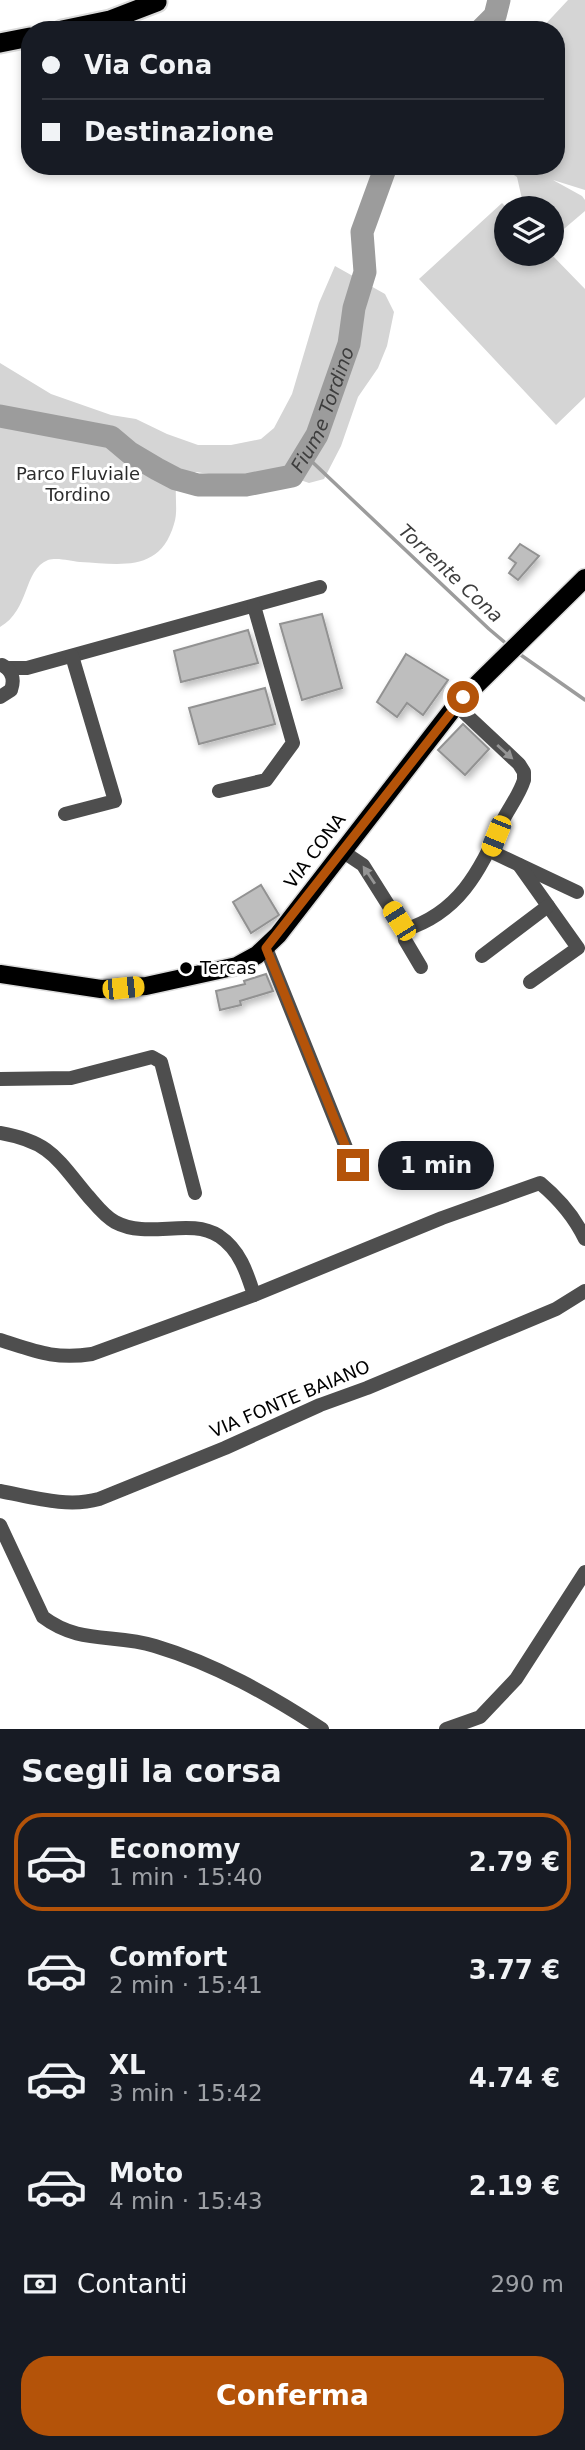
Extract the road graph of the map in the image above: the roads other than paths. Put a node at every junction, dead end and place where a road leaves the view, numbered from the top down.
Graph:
1 (157, 2) dead end
2 (105, 21) edge
3 (21, 39) edge
4 (0, 43) edge
5 (585, 578) edge
6 (320, 587) dead end
7 (254, 606) junction
8 (72, 656) junction
9 (7, 671) edge
10 (0, 697) edge
11 (460, 701) junction
12 (219, 790) dead end
13 (65, 814) dead end
14 (342, 850) junction
15 (490, 851) junction
16 (519, 865) junction
17 (578, 892) dead end
18 (548, 906) junction
19 (404, 930) junction
20 (266, 948) junction
21 (482, 956) dead end
22 (421, 967) dead end
23 (0, 974) edge
24 (530, 982) dead end
25 (0, 1079) edge
26 (0, 1133) edge
27 (353, 1165) dead end
28 (194, 1193) dead end
29 (585, 1239) edge
30 (585, 1290) edge
31 (254, 1295) junction
32 (0, 1340) edge
33 (0, 1491) edge
34 (0, 1525) edge
35 (585, 1572) edge
36 (322, 1729) edge
37 (446, 1729) edge

1 - 2 highway
3 - 4 highway
5 - 11 main road, VIA CONA
6 - 7 street
7 - 8 street
7 - 12 street
8 - 9 street
8 - 13 street
9 - 10 street
11 - 14 main road, VIA CONA
11 -> 15 street
19 -> 14 street
14 - 20 main road, VIA CONA
15 - 16 street
15 - 19 street
16 - 17 street
16 - 18 street
18 - 21 street
18 - 24 street
19 - 22 street
20 - 23 main road, VIA CONA
20 - 27 street
25 - 28 street
26 - 31 street
29 - 31 street
30 - 33 street, VIA FONTE BAIANO
31 - 32 street
34 - 36 street
35 - 37 street

